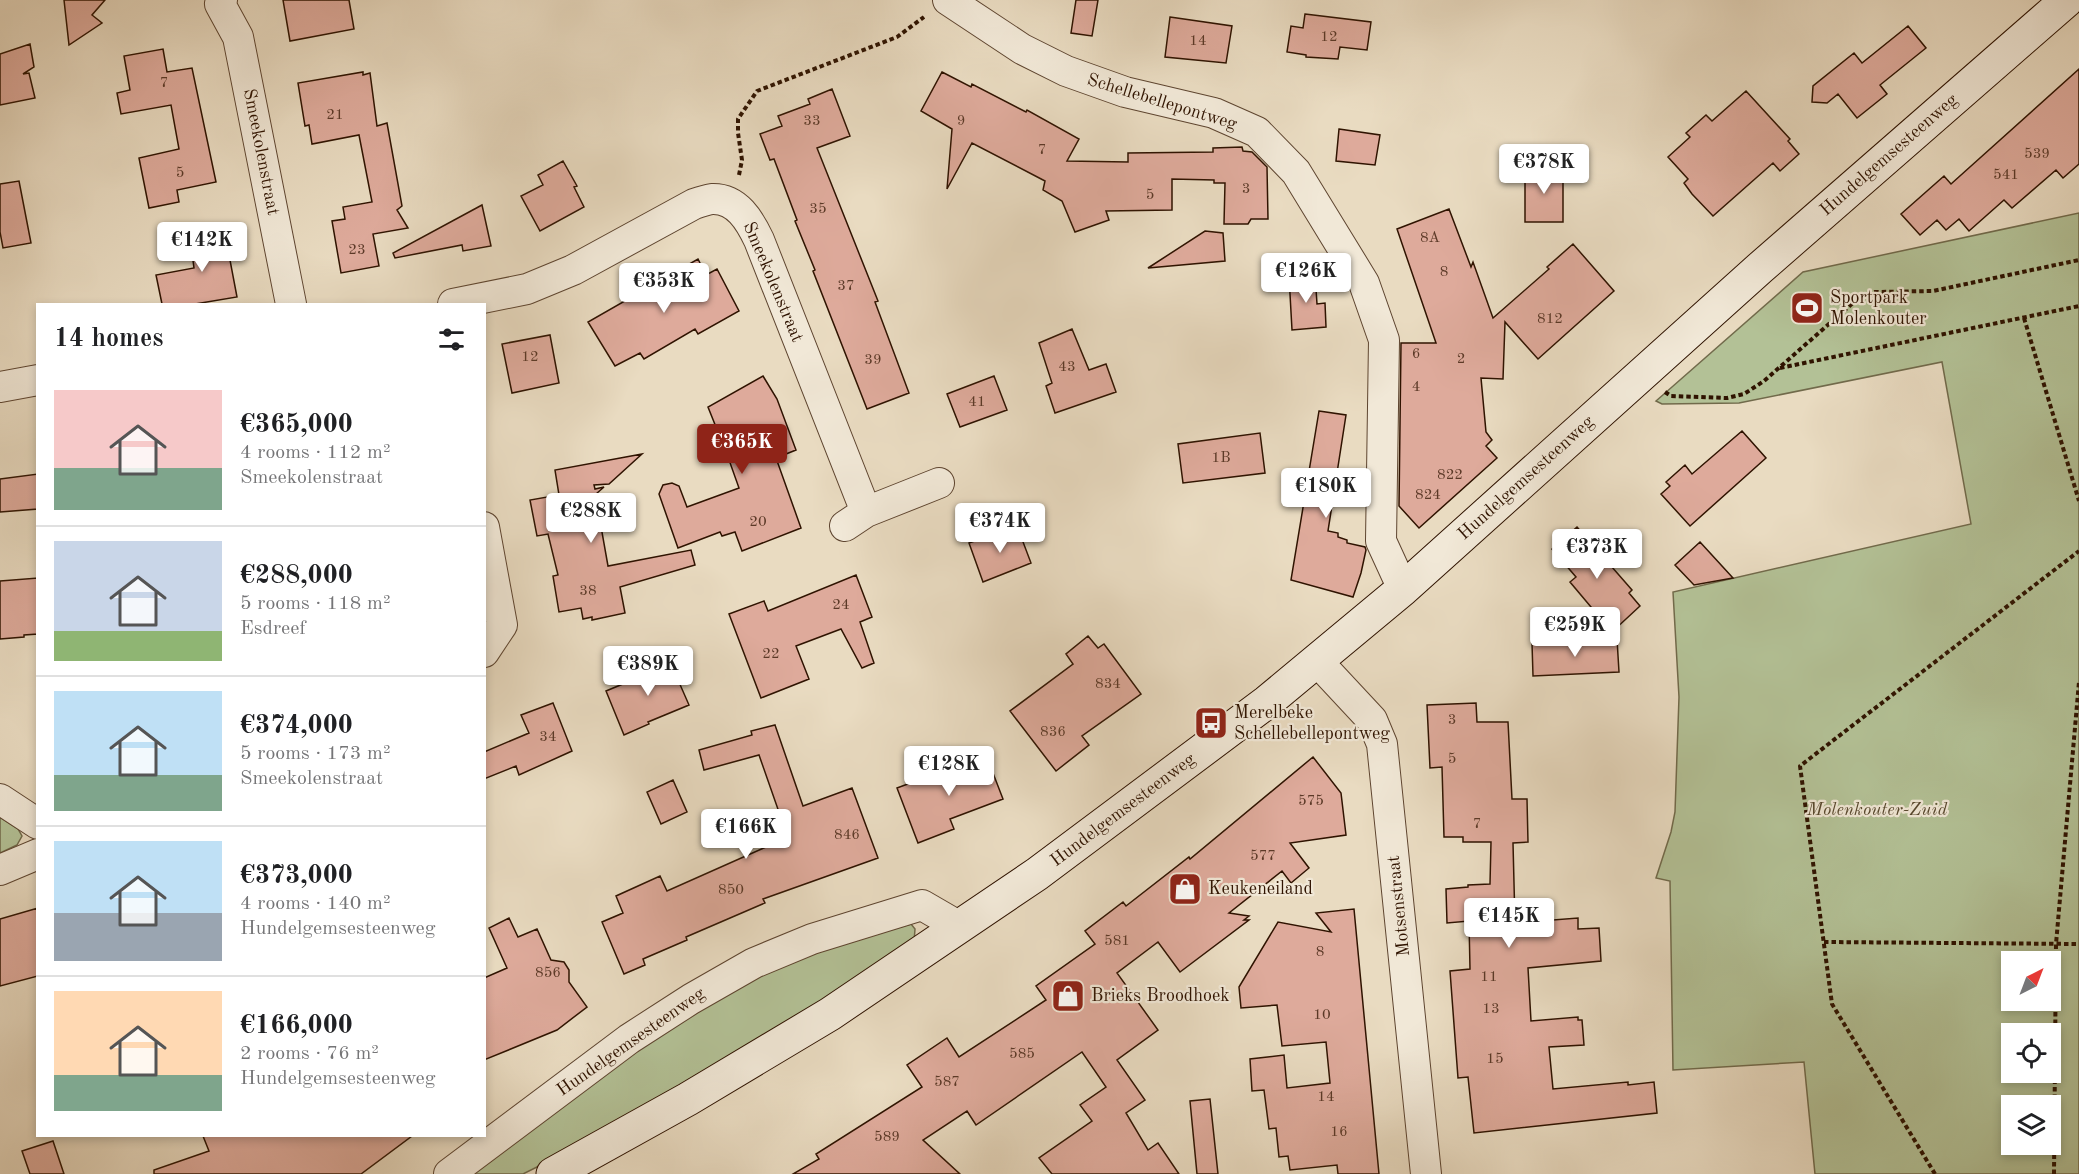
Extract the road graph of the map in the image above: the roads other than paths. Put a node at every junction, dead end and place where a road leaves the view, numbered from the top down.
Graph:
1 (2067, 0) edge
2 (214, 1) edge
3 (939, 6) edge
4 (291, 303) edge
5 (458, 303) edge
6 (36, 380) edge
7 (0, 387) edge
8 (939, 483) dead end
9 (486, 538) edge
10 (1403, 589) junction
11 (486, 649) edge
12 (1317, 661) junction
13 (0, 799) edge
14 (36, 823) edge
15 (36, 855) edge
16 (0, 870) edge
17 (960, 927) junction
18 (448, 1174) edge
19 (553, 1174) edge
20 (1426, 1174) edge

1 - 10 main road, Hundelgemsesteenweg
2 - 4 street, Smeekolenstraat
3 - 10 street, Schellebellepontweg
5 - 8 street, Smeekolenstraat
6 - 7 street
9 - 11 street
10 - 12 main road, Hundelgemsesteenweg
12 - 17 main road, Hundelgemsesteenweg
12 - 20 street, Motsenstraat
13 - 14 street
15 - 16 street
17 - 18 street, Hundelgemsesteenweg
17 - 19 main road, Hundelgemsesteenweg

